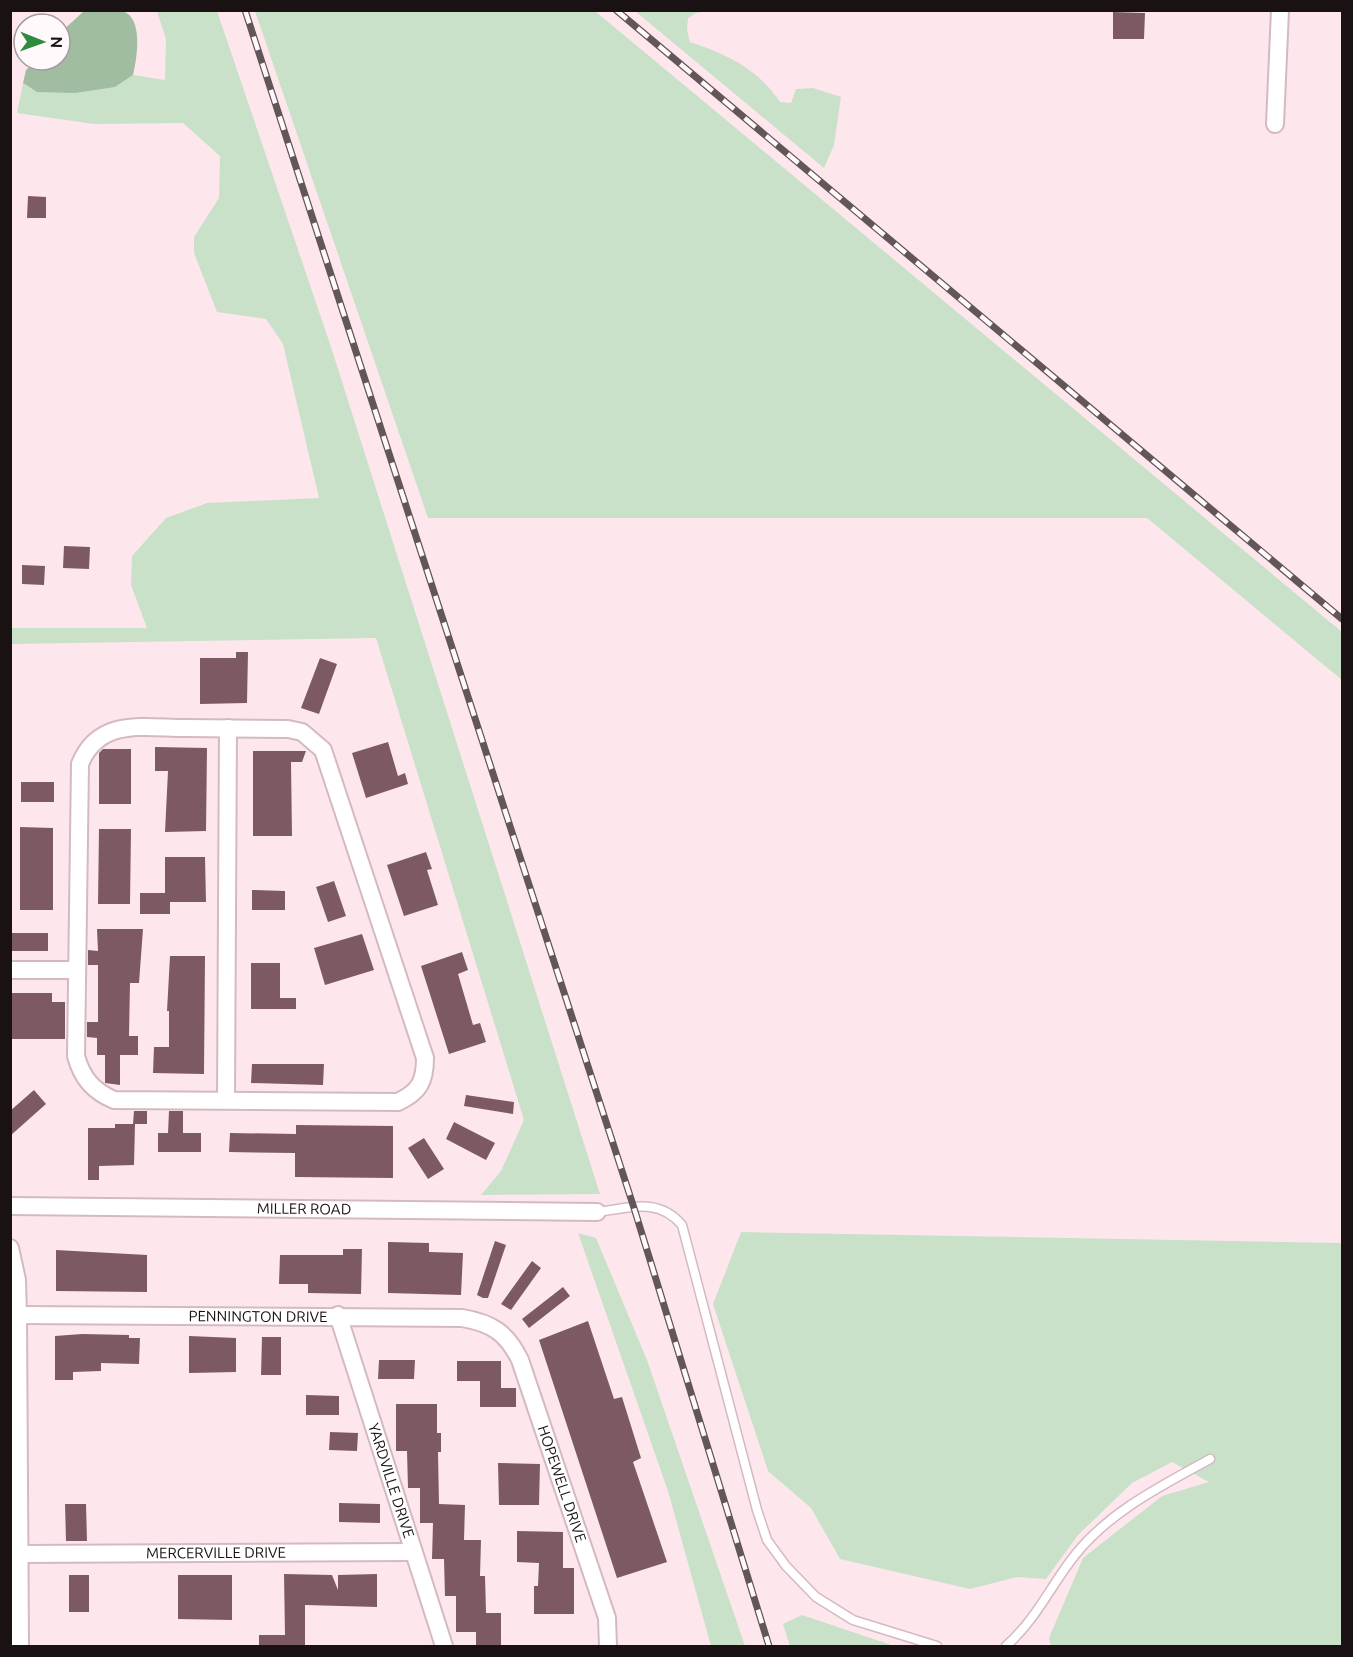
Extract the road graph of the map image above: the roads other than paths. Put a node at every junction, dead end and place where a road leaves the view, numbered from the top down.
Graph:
1 (1280, 10) edge
2 (1275, 124) dead end
3 (228, 728) junction
4 (10, 970) edge
5 (77, 970) junction
6 (225, 1100) junction
7 (10, 1206) edge
8 (597, 1212) joint
9 (10, 1248) edge
10 (18, 1315) junction
11 (338, 1316) junction
12 (497, 1328) joint
13 (1210, 1458) dead end
14 (413, 1551) junction
15 (20, 1554) junction
16 (20, 1647) edge
17 (444, 1647) edge
18 (608, 1647) edge
19 (937, 1647) edge
20 (1006, 1647) edge

1 - 2 street
3 - 5 street
3 - 6 street
3 - 6 street
4 - 5 street
5 - 6 street
7 - 8 street, MILLER ROAD
8 - 19 lane
9 - 10 street
10 - 11 street, PENNINGTON DRIVE
10 - 15 street
11 - 12 street, PENNINGTON DRIVE
11 - 14 street, YARDVILLE DRIVE
12 - 18 street, HOPEWELL DRIVE
13 - 20 lane
14 - 15 street, MERCERVILLE DRIVE
14 - 17 street, YARDVILLE DRIVE
15 - 16 street

